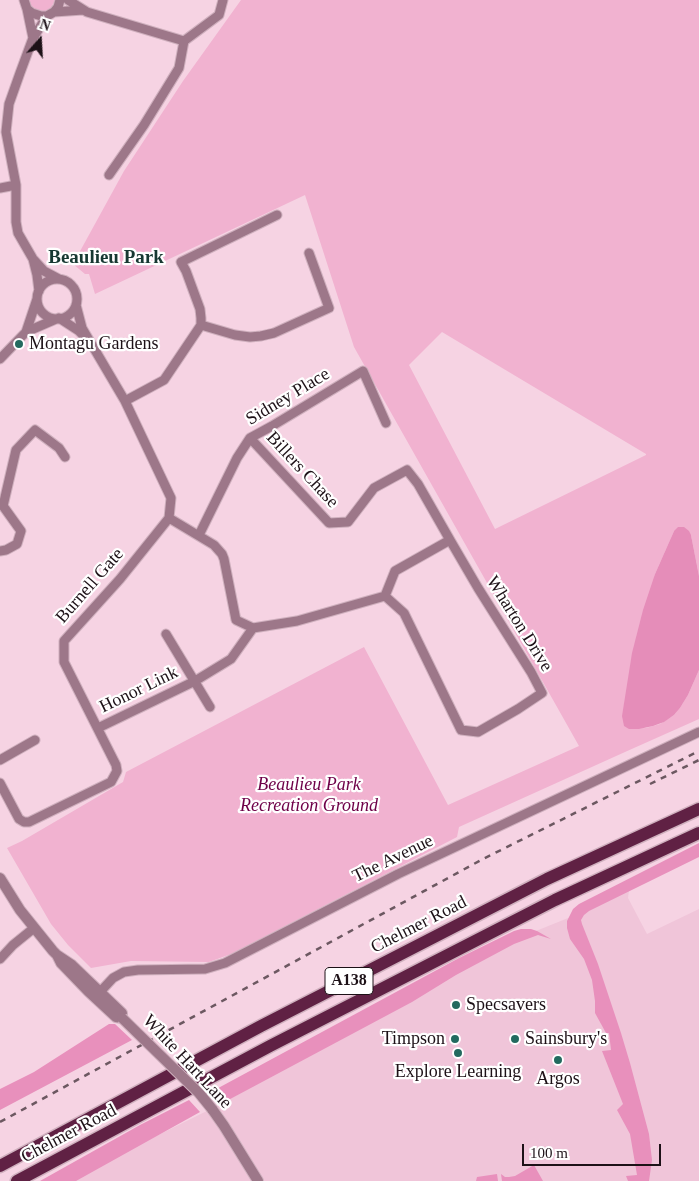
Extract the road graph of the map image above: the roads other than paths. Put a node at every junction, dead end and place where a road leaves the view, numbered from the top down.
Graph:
1 (60, 0) edge
2 (68, 0) edge
3 (223, 0) edge
4 (23, 3) edge
5 (83, 10) junction
6 (51, 14) junction
7 (33, 38) junction
8 (184, 41) junction
9 (5, 103) edge
10 (109, 175) dead end
11 (16, 185) junction
12 (0, 188) edge
13 (277, 215) dead end
14 (309, 253) dead end
15 (33, 260) junction
16 (59, 279) junction
17 (38, 294) junction
18 (76, 305) junction
19 (57, 318) junction
20 (201, 325) junction
21 (26, 332) junction
22 (91, 344) junction
23 (0, 359) edge
24 (125, 400) junction
25 (386, 423) dead end
26 (250, 438) junction
27 (65, 457) dead end
28 (169, 518) junction
29 (199, 536) junction
30 (450, 540) junction
31 (0, 551) edge
32 (385, 596) junction
33 (253, 628) junction
34 (166, 634) dead end
35 (195, 681) junction
36 (210, 707) dead end
37 (98, 728) junction
38 (699, 732) edge
39 (35, 740) dead end
40 (0, 760) edge
41 (0, 783) edge
42 (699, 809) edge
43 (699, 833) edge
44 (0, 878) edge
45 (34, 928) junction
46 (57, 955) junction
47 (0, 959) edge
48 (100, 992) junction
49 (122, 1018) junction
50 (1, 1165) edge
51 (23, 1179) edge
52 (258, 1181) edge

1 - 6 street
2 - 5 street
3 - 8 street
4 - 6 street
4 - 7 street
5 - 6 street
5 - 8 street
6 - 7 street
7 - 9 street
8 - 10 street
9 - 11 street
11 - 12 street
11 - 15 street
13 - 20 street
14 - 20 street
15 - 16 street
15 - 17 street
16 - 17 street
16 - 18 street
17 - 19 street
17 - 21 street
18 - 19 street
18 - 22 street
19 - 21 street
19 - 22 street
20 - 24 street
21 - 23 street
22 - 24 street
24 - 28 street
25 - 26 street, Sidney Place
26 - 29 street, Sidney Place
26 - 30 street, Billers Chase
27 - 31 street
28 - 29 street
28 - 37 street, Burnell Gate
29 - 33 street
30 - 32 street
30 - 32 street, Wharton Drive
32 - 33 street
33 - 35 street, Honor Link
34 - 35 street, Honor Link
35 - 36 street, Honor Link
35 - 37 street, Honor Link
37 - 41 street, Burnell Gate
38 - 48 street, The Avenue
39 - 40 street
42 - 50 main road, Chelmer Road / A138
43 - 51 main road, Chelmer Road / A138
44 - 45 street, White Hart Lane
45 - 46 street, White Hart Lane
45 - 47 street
46 - 48 street, White Hart Lane
46 - 49 street, White Hart Lane
48 - 49 street, White Hart Lane
49 - 52 street, White Hart Lane, bridge

